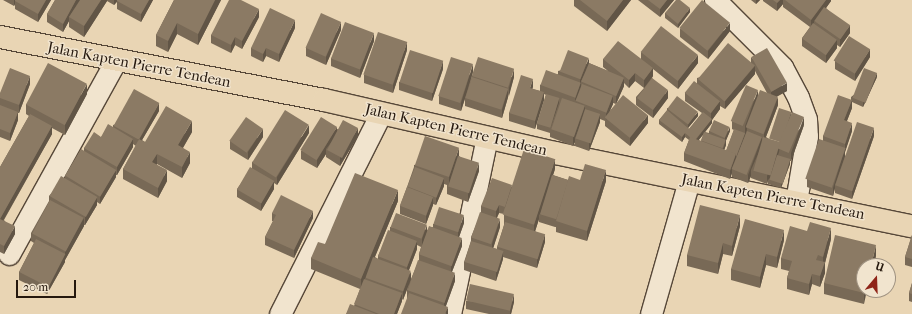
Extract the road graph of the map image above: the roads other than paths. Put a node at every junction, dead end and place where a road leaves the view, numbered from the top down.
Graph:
1 (715, 0) edge
2 (0, 37) edge
3 (116, 60) junction
4 (381, 113) junction
5 (487, 137) junction
6 (689, 181) junction
7 (796, 202) junction
8 (912, 226) edge
9 (9, 254) dead end
10 (280, 314) edge
11 (450, 314) edge
12 (651, 314) edge

1 - 7 street
2 - 3 main road, Jalan Kapten Pierre Tendean
3 - 4 main road, Jalan Kapten Pierre Tendean
3 - 9 street
4 - 5 main road, Jalan Kapten Pierre Tendean
4 - 10 street
5 - 6 main road, Jalan Kapten Pierre Tendean
5 - 11 street
6 - 7 main road, Jalan Kapten Pierre Tendean
6 - 12 street
7 - 8 main road, Jalan Kapten Pierre Tendean

